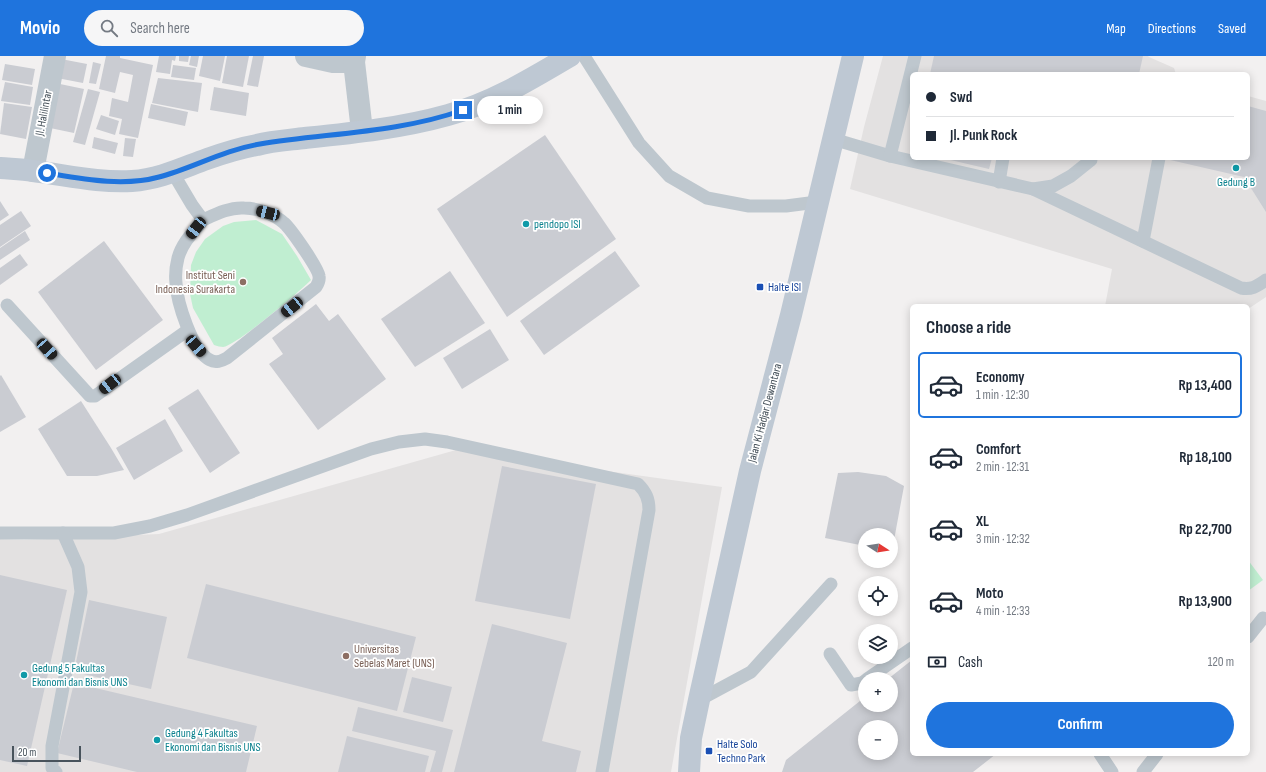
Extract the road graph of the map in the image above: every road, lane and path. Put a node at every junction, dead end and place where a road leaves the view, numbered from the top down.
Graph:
1 (55, 56) edge
2 (306, 56) edge
3 (570, 56) edge
4 (584, 56) edge
5 (853, 56) edge
6 (915, 56) edge
7 (354, 59) edge
8 (911, 72) edge
9 (910, 76) edge
10 (362, 131) junction
11 (833, 139) junction
12 (890, 156) junction
13 (1003, 160) edge
14 (1091, 160) edge
15 (1159, 160) edge
16 (0, 168) edge
17 (33, 171) junction
18 (173, 173) junction
19 (999, 182) junction
20 (1033, 189) junction
21 (817, 202) junction
22 (203, 220) junction
23 (1143, 241) junction
24 (1266, 280) edge
25 (7, 305) dead end
26 (188, 330) junction
27 (0, 533) edge
28 (63, 533) junction
29 (831, 584) dead end
30 (1263, 618) dead end
31 (1250, 634) edge
32 (910, 649) edge
33 (830, 654) dead end
34 (878, 672) edge
35 (858, 683) edge
36 (699, 700) junction
37 (1101, 756) edge
38 (1155, 756) edge
39 (56, 772) edge
40 (602, 772) edge
41 (689, 772) edge
42 (1112, 772) edge
43 (1143, 772) edge

1 - 17 street, Jl. Halilintar
2 - 7 street
3 - 10 main road
4 - 21 lane
5 - 11 main road, Jalan Ki Hadjar Dewantara
6 - 8 lane
7 - 10 street
9 - 12 lane
10 - 18 main road
11 - 12 lane
11 - 21 main road, Jalan Ki Hadjar Dewantara
12 - 19 lane
13 - 19 lane
14 - 20 lane
15 - 23 lane
16 - 17 main road
17 - 18 main road
18 - 22 lane
19 - 20 lane
20 - 23 lane
21 - 36 main road, Jalan Ki Hadjar Dewantara
22 - 26 lane
22 - 26 lane
23 - 24 lane
25 - 26 lane
27 - 28 lane
28 - 39 lane
28 - 40 lane
29 - 36 lane
30 - 31 lane
32 - 34 lane
33 - 35 lane
36 - 41 main road, Jalan Ki Hadjar Dewantara
37 - 42 lane
38 - 43 lane

